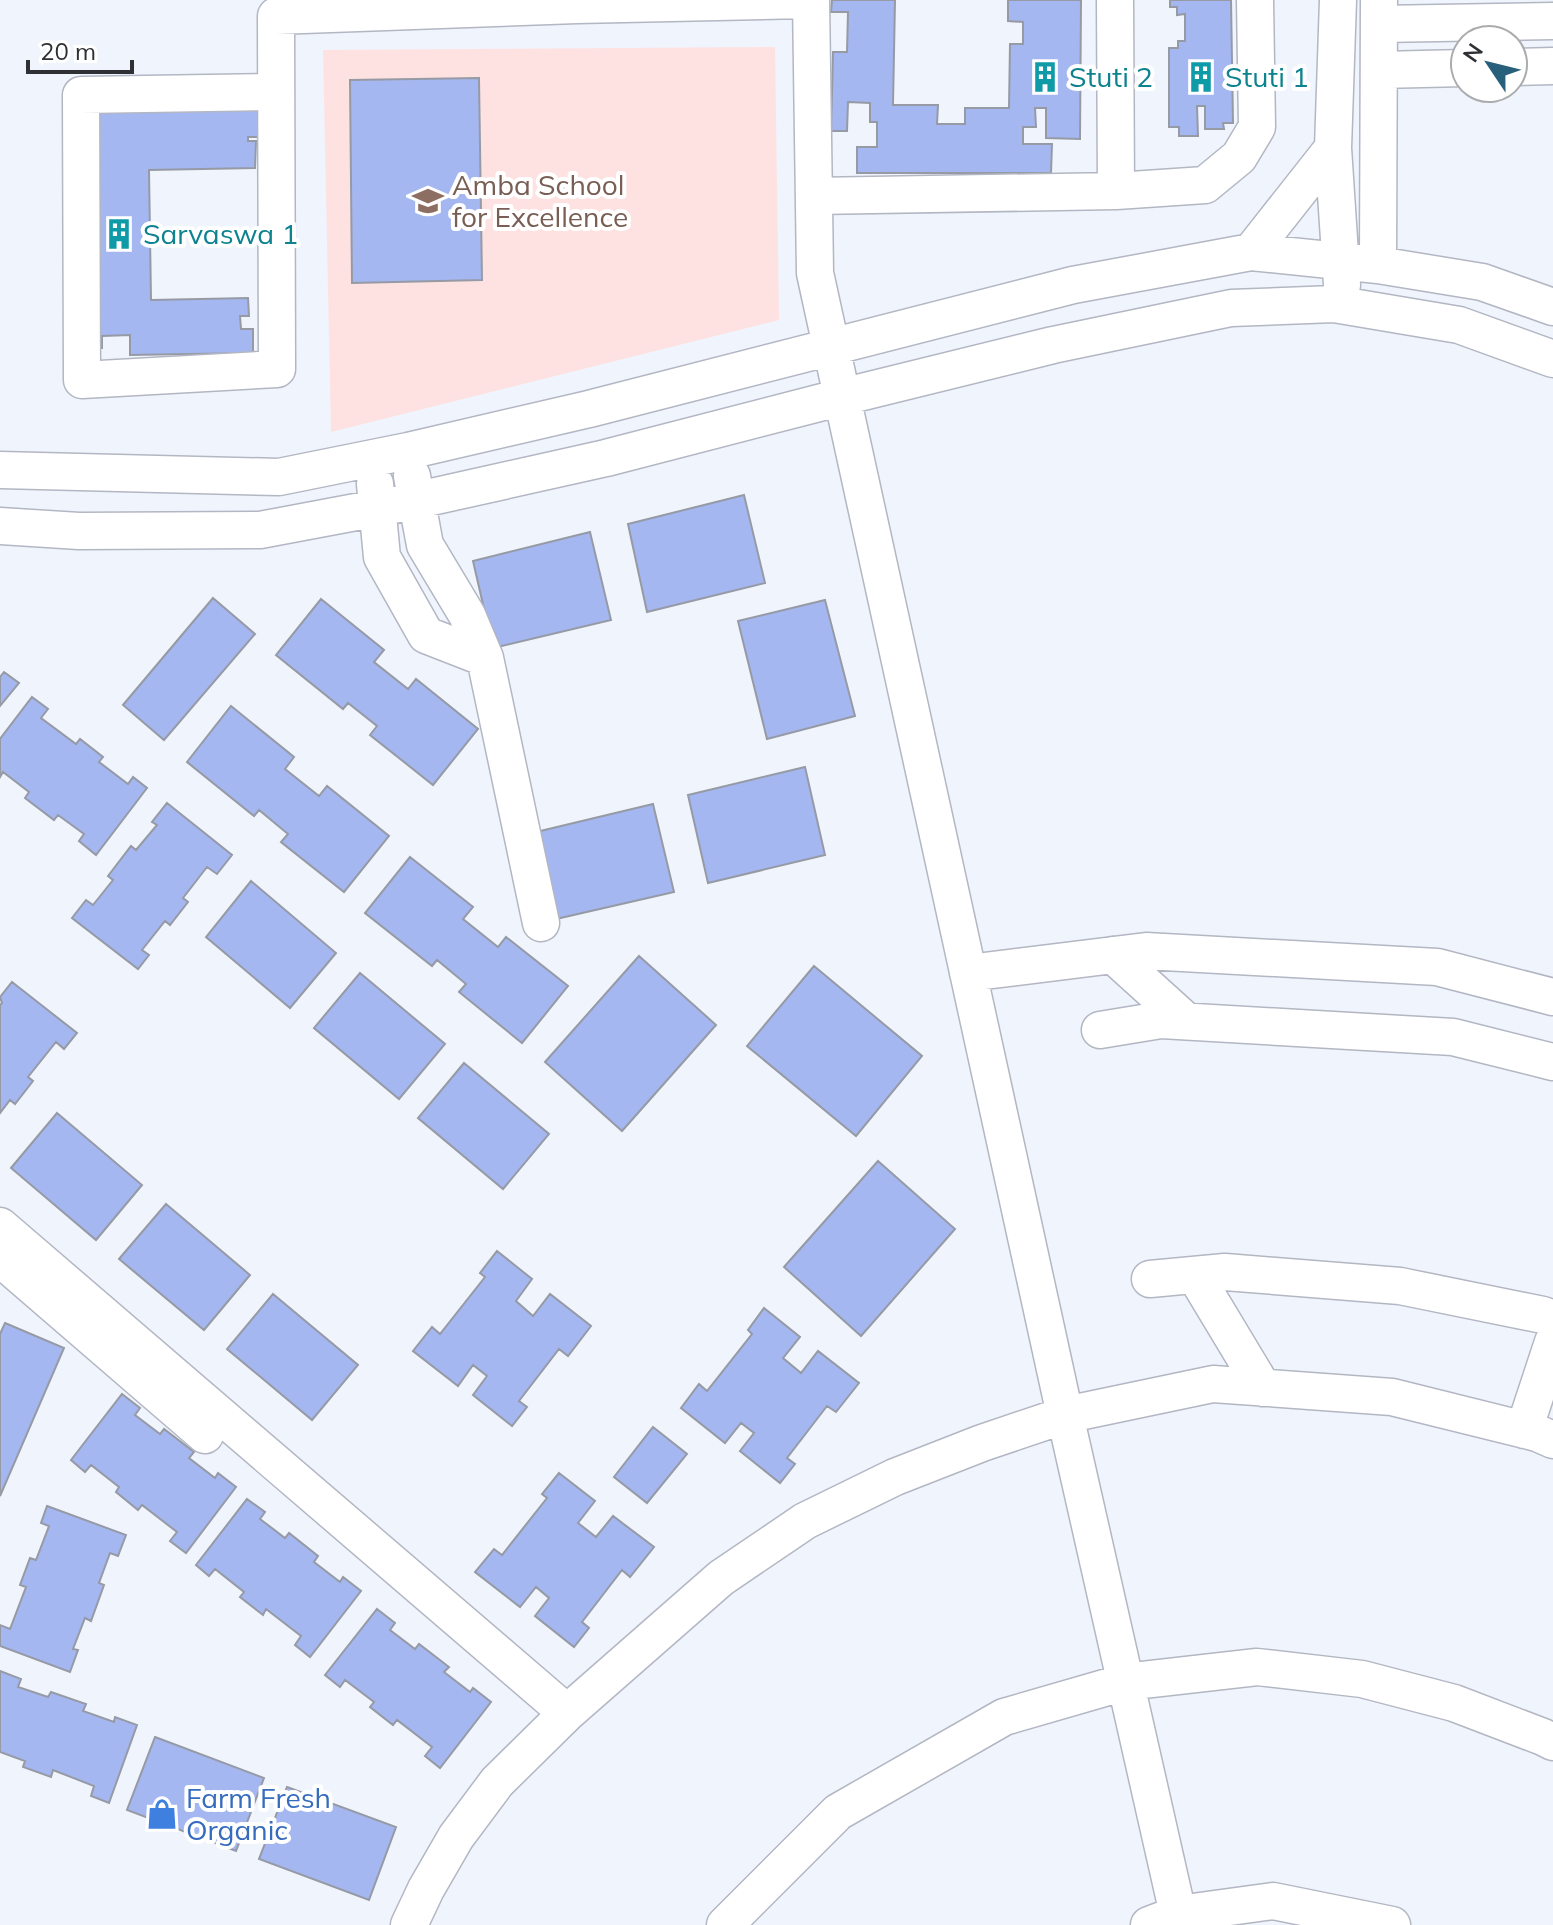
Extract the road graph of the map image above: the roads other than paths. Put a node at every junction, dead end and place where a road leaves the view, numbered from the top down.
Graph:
1 (808, 0) edge
2 (1115, 0) edge
3 (1255, 0) edge
4 (1338, 0) edge
5 (577, 2) edge
6 (318, 7) edge
7 (1379, 12) edge
8 (1553, 21) edge
9 (1553, 66) edge
10 (1529, 67) edge
11 (1449, 68) edge
12 (1379, 70) junction
13 (276, 92) junction
14 (1333, 148) junction
15 (1116, 191) junction
16 (814, 196) junction
17 (1251, 252) junction
18 (1341, 260) junction
19 (1378, 265) junction
20 (1343, 307) junction
21 (1553, 307) edge
22 (830, 346) junction
23 (1553, 359) edge
24 (842, 397) junction
25 (408, 451) junction
26 (372, 458) junction
27 (0, 470) edge
28 (416, 499) junction
29 (378, 507) junction
30 (0, 526) edge
31 (485, 658) junction
32 (541, 923) dead end
33 (1113, 955) junction
34 (968, 973) junction
35 (1553, 997) edge
36 (1186, 1021) junction
37 (1100, 1030) dead end
38 (1553, 1062) edge
39 (0, 1226) edge
40 (0, 1259) edge
41 (1195, 1275) junction
42 (1150, 1279) dead end
43 (1553, 1319) edge
44 (1553, 1342) edge
45 (1263, 1388) junction
46 (1065, 1415) junction
47 (1539, 1435) edge
48 (1125, 1682) junction
49 (558, 1721) junction
50 (1553, 1742) edge
51 (1164, 1920) edge
52 (409, 1925) edge
53 (725, 1925) edge
54 (1392, 1925) edge

1 - 5 street
1 - 16 street
2 - 15 street
3 - 15 street
4 - 14 street
5 - 6 street
6 - 13 street
7 - 8 street
7 - 12 street
9 - 10 street
11 - 12 street
12 - 19 street
13 - 13 street
14 - 17 street
14 - 18 street
15 - 16 street
16 - 22 street
17 - 18 street
17 - 22 street
18 - 19 street
18 - 20 street
19 - 21 street
20 - 23 street
20 - 24 street
22 - 24 street
22 - 25 street
24 - 28 street
24 - 34 street
25 - 26 street
25 - 28 street
26 - 27 street
26 - 29 street
28 - 29 street
28 - 31 street
29 - 30 street
29 - 31 street
31 - 32 street
33 - 34 street
33 - 35 street
33 - 36 street
34 - 46 street
36 - 37 street
36 - 38 street
39 - 49 street
40 - 49 street
41 - 42 street
41 - 43 street
41 - 45 street
44 - 47 street
45 - 46 street
45 - 47 street
46 - 48 street
46 - 49 street
48 - 50 street
48 - 51 street
48 - 53 street
49 - 52 street
51 - 54 street

